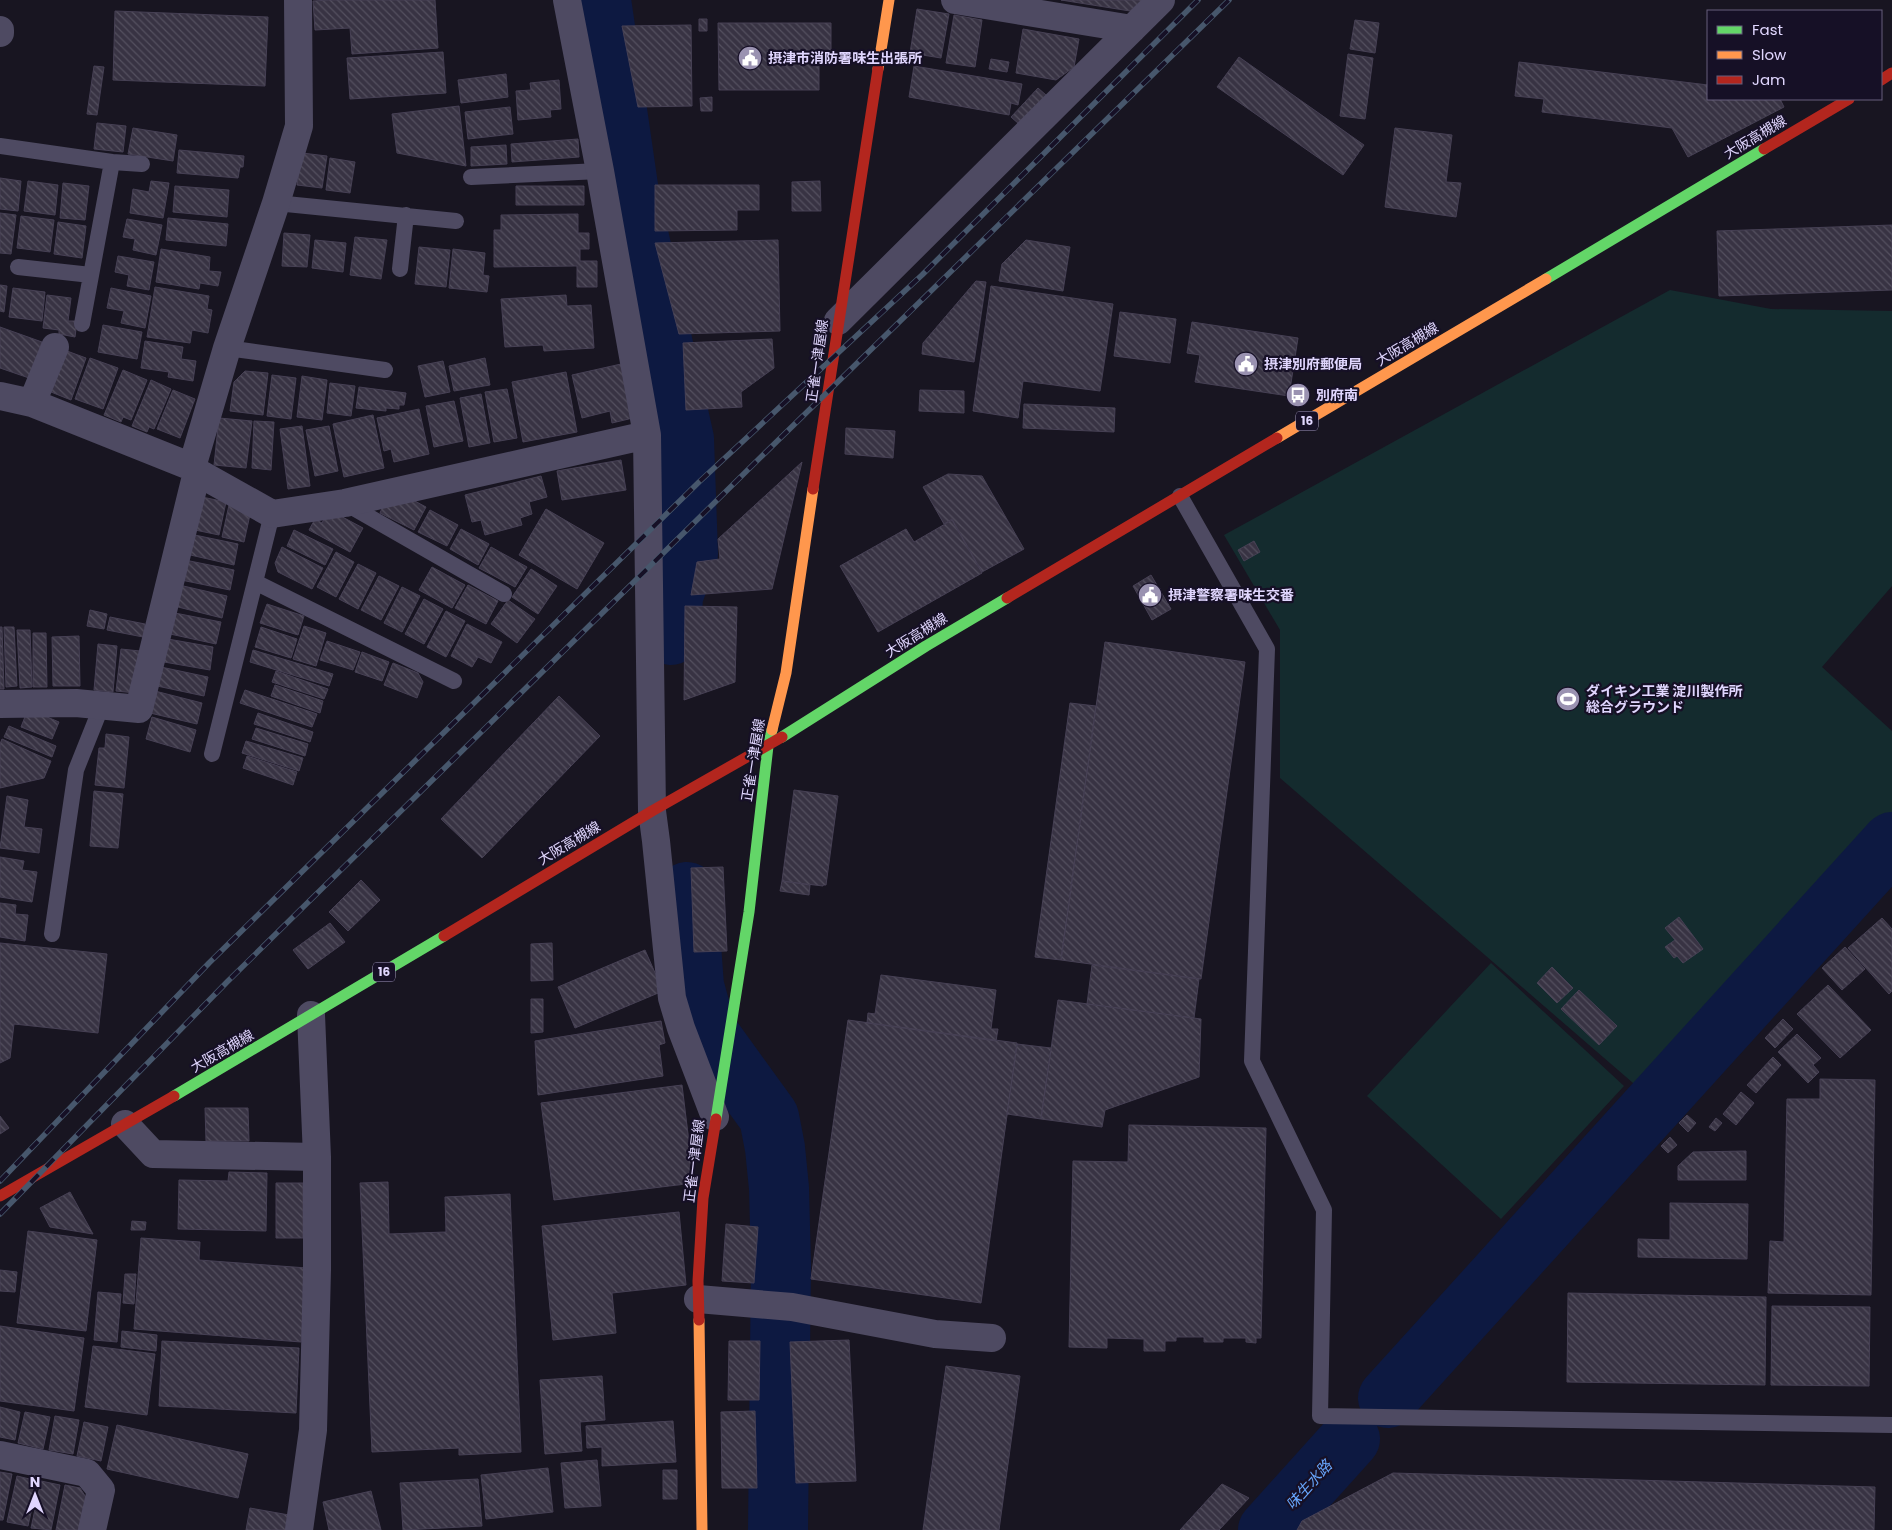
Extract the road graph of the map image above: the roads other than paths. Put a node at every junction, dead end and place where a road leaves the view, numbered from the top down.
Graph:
1 (298, 0) edge
2 (567, 0) edge
3 (889, 0) edge
4 (955, 0) edge
5 (1161, 0) edge
6 (1132, 29) junction
7 (1846, 100) edge
8 (0, 146) edge
9 (112, 162) junction
10 (142, 164) dead end
11 (600, 171) junction
12 (472, 177) dead end
13 (276, 203) junction
14 (406, 215) junction
15 (456, 221) dead end
16 (18, 267) dead end
17 (400, 270) dead end
18 (91, 275) junction
19 (838, 321) junction
20 (82, 324) dead end
21 (55, 347) dead end
22 (227, 348) junction
23 (385, 370) dead end
24 (0, 396) edge
25 (32, 403) junction
26 (647, 435) junction
27 (195, 470) junction
28 (1180, 496) junction
29 (345, 503) junction
30 (272, 514) junction
31 (255, 582) junction
32 (504, 594) dead end
33 (454, 681) dead end
34 (102, 705) junction
35 (2, 708) edge
36 (768, 746) junction
37 (212, 754) dead end
38 (652, 811) junction
39 (52, 934) dead end
40 (311, 1016) junction
41 (715, 1117) junction
42 (125, 1124) junction
43 (318, 1157) junction
44 (0, 1196) edge
45 (698, 1299) junction
46 (992, 1338) dead end
47 (1892, 1425) edge
48 (0, 1455) edge
49 (92, 1530) edge
50 (299, 1530) edge
51 (702, 1530) edge

1 - 13 street
2 - 11 street
3 - 19 main road, 正雀一津屋線
4 - 6 street
5 - 6 street
6 - 19 street
7 - 28 main road, 大阪高槻線 / 16
8 - 9 lane
9 - 10 lane
9 - 18 lane
11 - 12 lane
11 - 26 street
13 - 14 lane
13 - 22 street
14 - 15 lane
14 - 17 lane
16 - 18 lane
18 - 20 lane
19 - 36 main road, 正雀一津屋線
21 - 25 street
22 - 23 lane
22 - 27 street
24 - 25 street
25 - 27 street
26 - 29 street
26 - 38 street
27 - 30 street
27 - 34 street
28 - 36 main road, 大阪高槻線 / 16
28 - 47 lane
29 - 30 street
29 - 32 lane
30 - 31 lane
31 - 33 lane
31 - 37 lane
34 - 35 street
34 - 39 lane
36 - 38 main road, 大阪高槻線 / 16
36 - 41 main road, 正雀一津屋線
38 - 40 main road, 大阪高槻線 / 16
38 - 41 street
40 - 42 main road, 大阪高槻線 / 16
40 - 43 street
41 - 45 main road, 正雀一津屋線
42 - 43 street
42 - 44 main road, 大阪高槻線 / 16
43 - 50 street
45 - 46 street
45 - 51 main road, 正雀一津屋線
48 - 49 street

